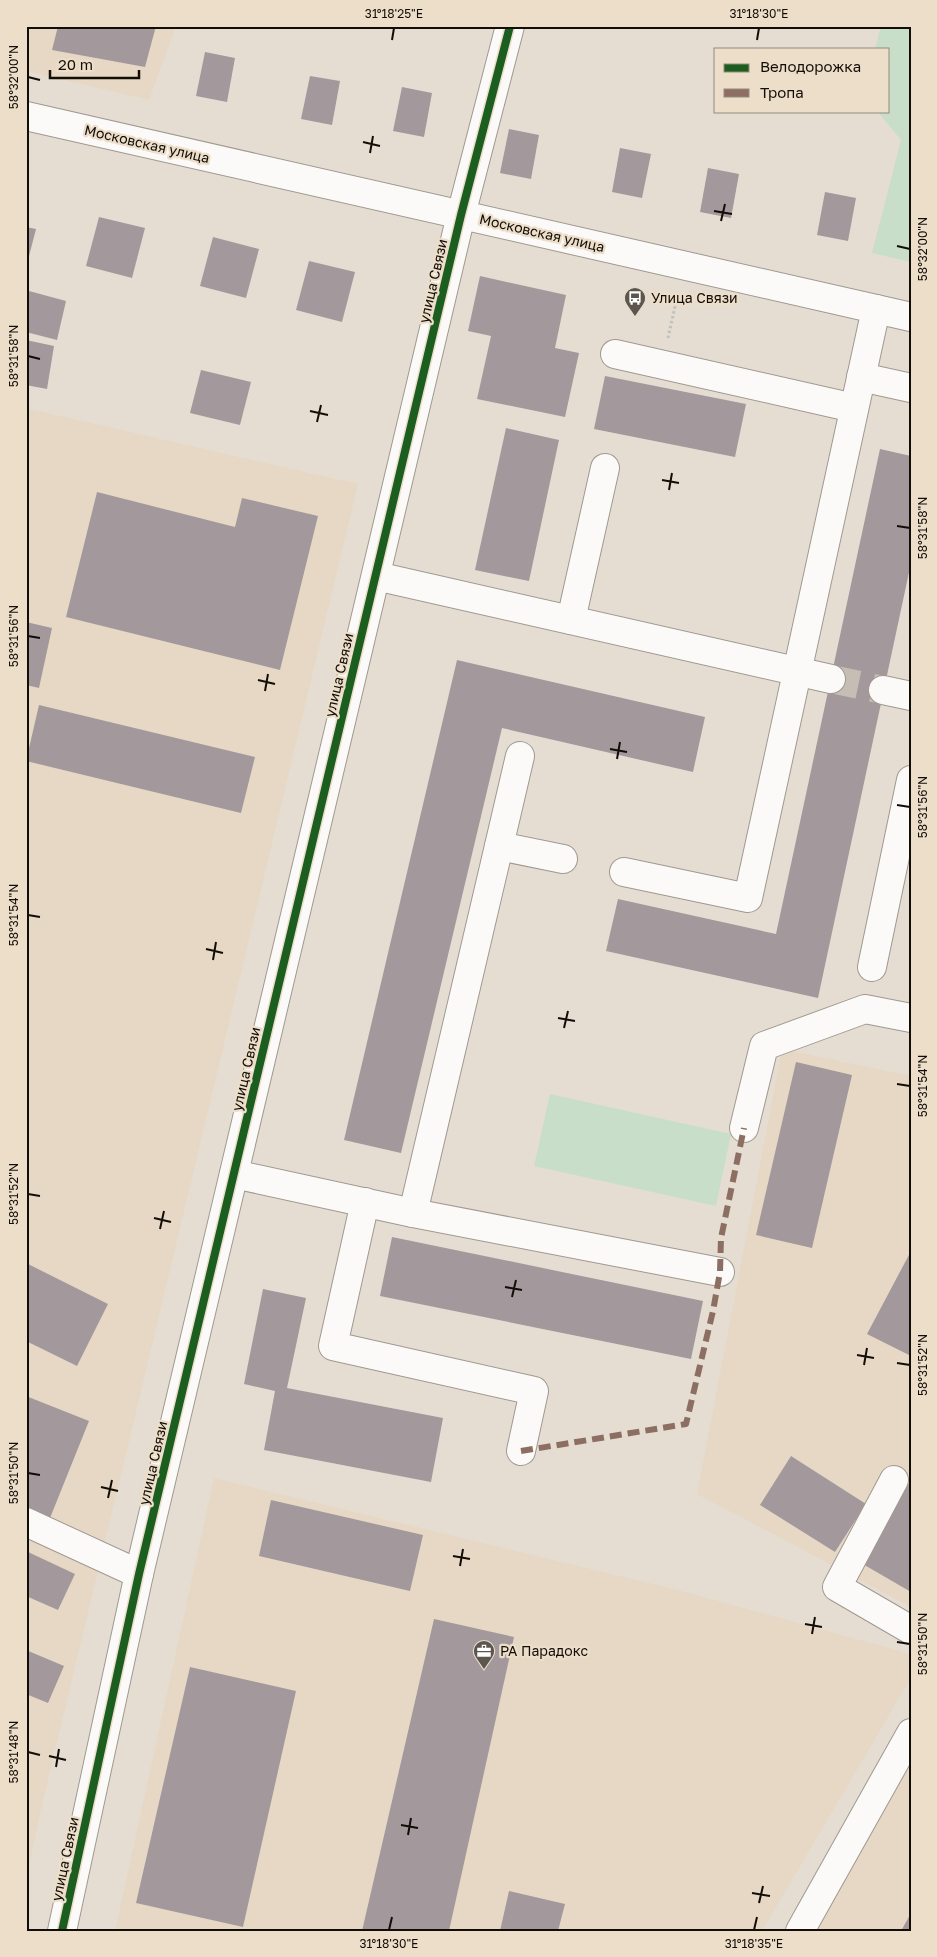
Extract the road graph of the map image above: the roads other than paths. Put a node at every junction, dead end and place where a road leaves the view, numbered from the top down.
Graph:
1 (510, 26) edge
2 (26, 116) edge
3 (461, 215) junction
4 (876, 309) junction
5 (911, 317) edge
6 (615, 354) dead end
7 (861, 377) junction
8 (911, 388) edge
9 (854, 408) junction
10 (605, 468) dead end
11 (376, 576) junction
12 (571, 620) junction
13 (797, 672) junction
14 (831, 679) tunnel mouth
15 (883, 690) tunnel mouth
16 (911, 696) edge
17 (520, 756) dead end
18 (909, 796) edge
19 (499, 846) junction
20 (563, 859) dead end
21 (624, 872) dead end
22 (872, 967) dead end
23 (911, 1018) edge
24 (744, 1128) dead end
25 (234, 1174) junction
26 (365, 1202) junction
27 (413, 1213) junction
28 (720, 1272) dead end
29 (521, 1451) dead end
30 (894, 1480) dead end
31 (26, 1522) edge
32 (139, 1574) junction
33 (911, 1630) edge
34 (911, 1733) edge
35 (62, 1931) edge
36 (800, 1931) edge

1 - 3 street, улица Связи
2 - 3 street, Московская улица
3 - 4 street, Московская улица
3 - 11 street, улица Связи
4 - 5 street, Московская улица
4 - 7 street
6 - 9 street
7 - 8 street
7 - 9 street
9 - 13 street
10 - 12 street
11 - 12 street
11 - 25 street, улица Связи
12 - 13 street
13 - 14 street
13 - 21 street
15 - 16 street
17 - 19 street
18 - 22 street
19 - 20 street
19 - 27 street
23 - 24 street
25 - 26 street
25 - 32 street, улица Связи
26 - 27 street
26 - 29 street
27 - 28 street
30 - 33 street
31 - 32 street
32 - 35 street, улица Связи
34 - 36 street

